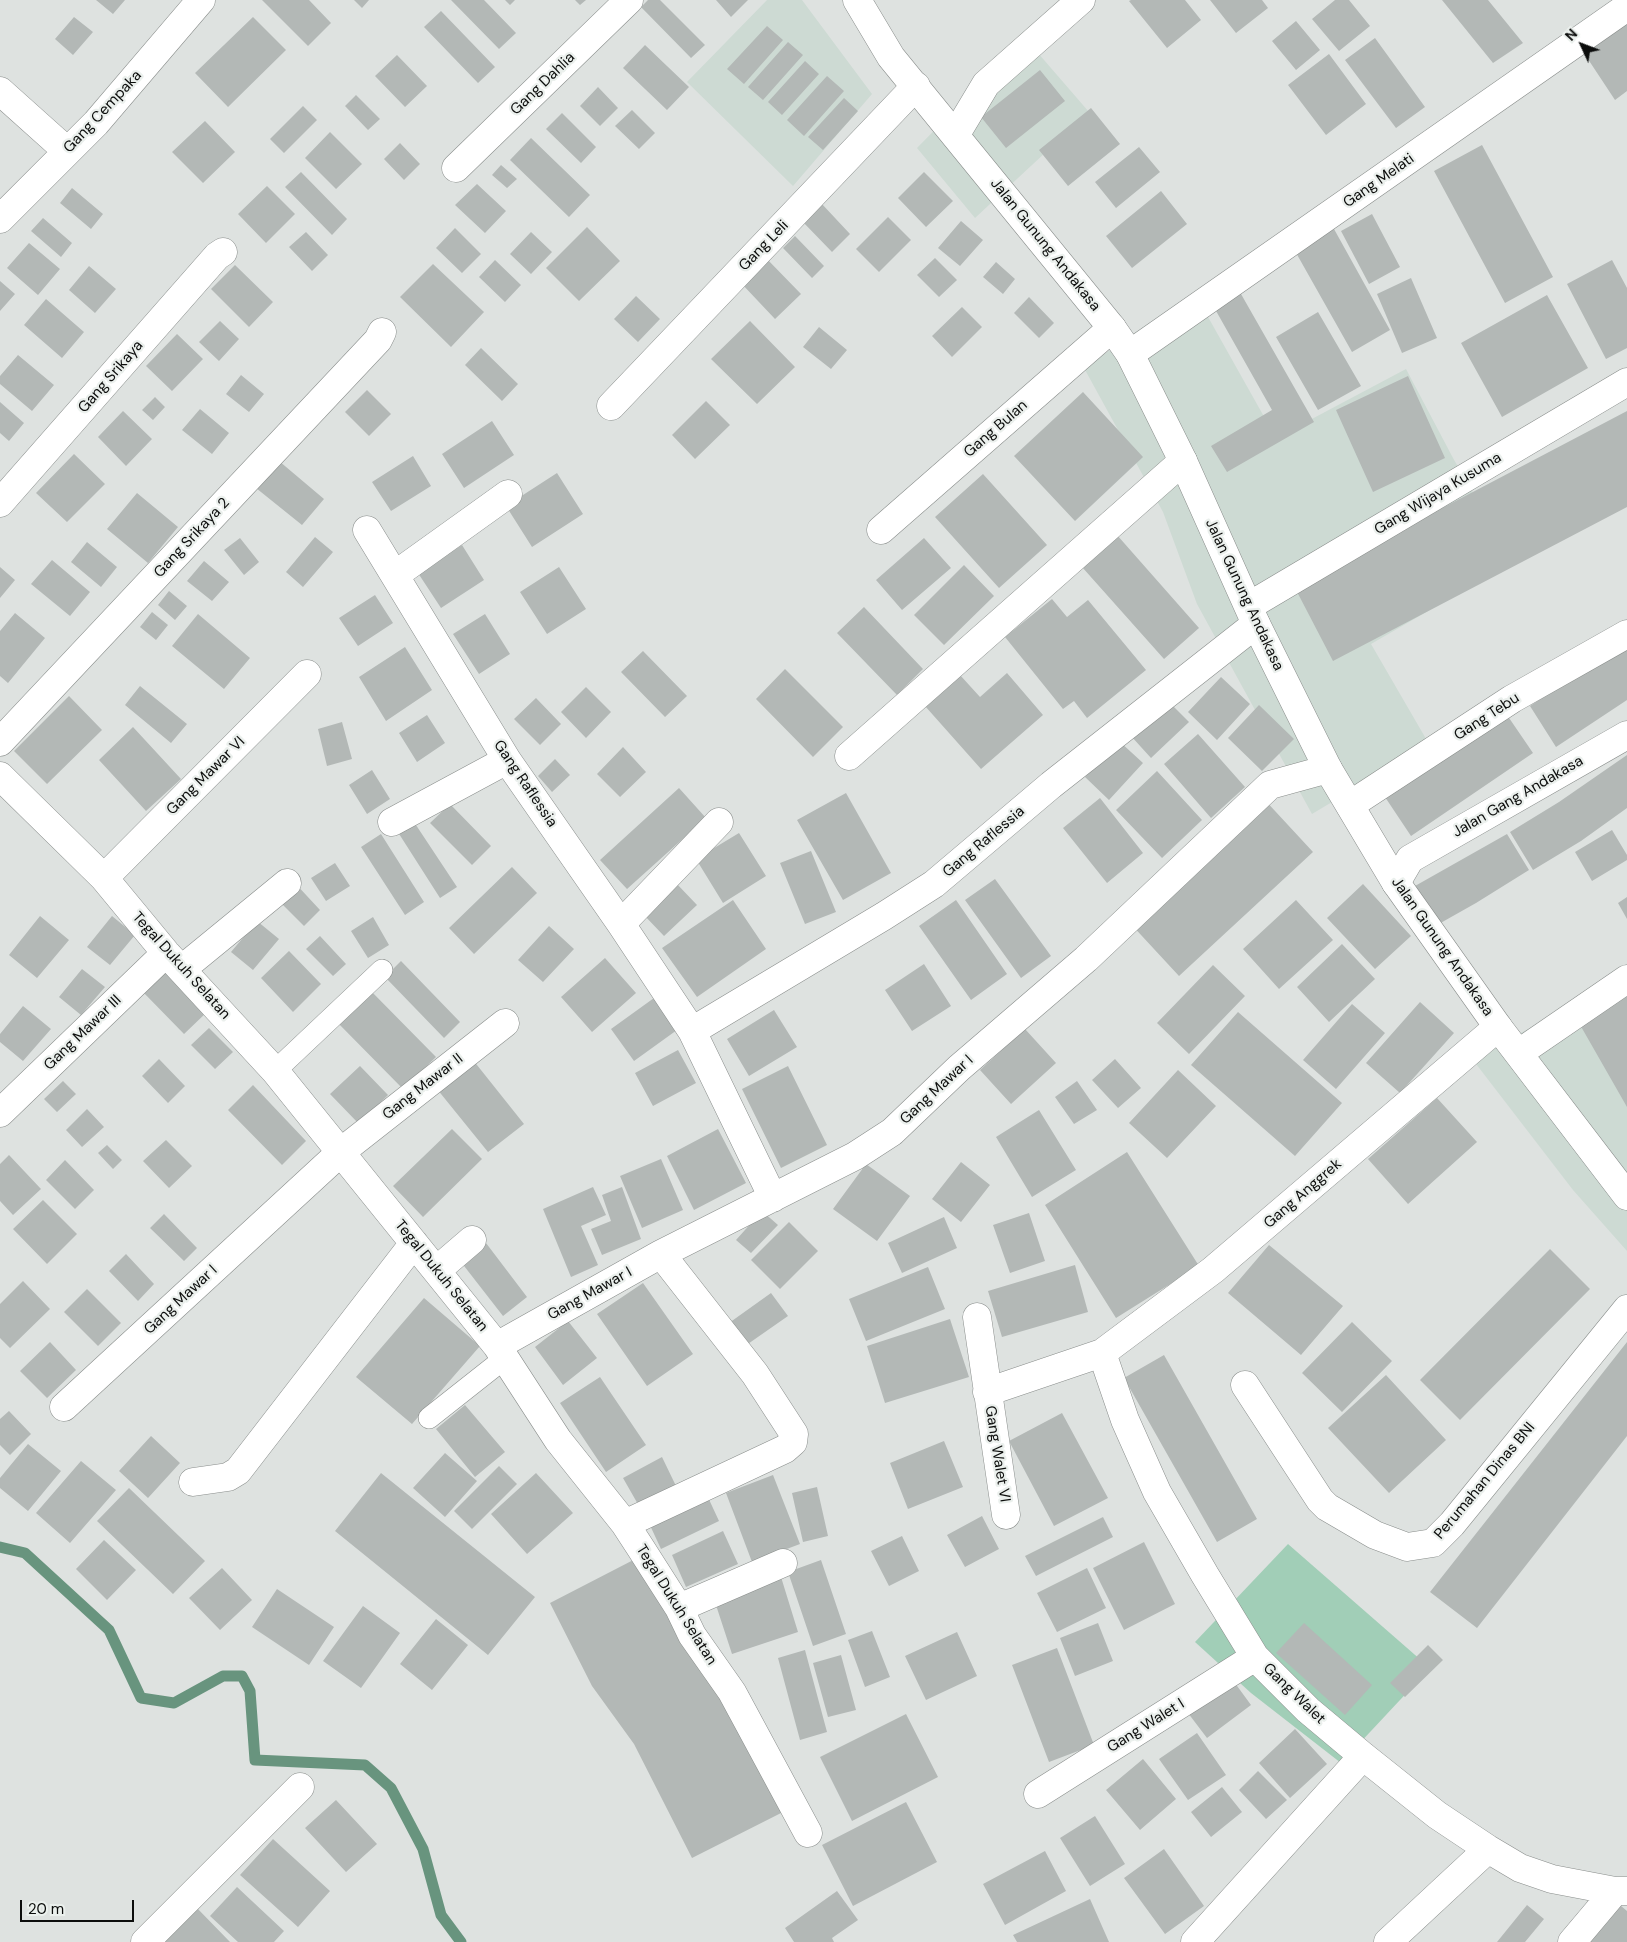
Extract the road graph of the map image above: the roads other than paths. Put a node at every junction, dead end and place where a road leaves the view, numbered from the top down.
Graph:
1 (201, 0) edge
2 (629, 0) edge
3 (857, 0) edge
4 (1081, 0) edge
5 (1627, 7) edge
6 (916, 86) junction
7 (0, 91) edge
8 (956, 134) junction
9 (67, 151) junction
10 (456, 168) dead end
11 (0, 219) edge
12 (223, 252) dead end
13 (1112, 328) junction
14 (382, 332) dead end
15 (1130, 354) junction
16 (1627, 382) edge
17 (611, 406) dead end
18 (1183, 461) junction
19 (508, 494) dead end
20 (0, 503) edge
21 (367, 530) dead end
22 (881, 530) dead end
23 (395, 575) junction
24 (1252, 615) junction
25 (1627, 634) edge
26 (307, 674) dead end
27 (1627, 736) edge
28 (0, 742) edge
29 (849, 756) dead end
30 (507, 760) junction
31 (1328, 769) junction
32 (2, 783) edge
33 (1350, 805) junction
34 (392, 822) dead end
35 (718, 822) dead end
36 (104, 878) junction
37 (1396, 883) junction
38 (286, 884) dead end
39 (621, 924) junction
40 (174, 961) junction
41 (382, 970) dead end
42 (1627, 979) edge
43 (505, 1023) dead end
44 (1498, 1027) junction
45 (692, 1031) junction
46 (1519, 1053) junction
47 (275, 1070) junction
48 (0, 1114) edge
49 (342, 1151) junction
50 (1627, 1196) edge
51 (772, 1198) junction
52 (472, 1240) dead end
53 (414, 1243) junction
54 (661, 1254) junction
55 (437, 1270) junction
56 (1627, 1309) edge
57 (977, 1317) dead end
58 (501, 1352) junction
59 (1102, 1353) junction
60 (1245, 1386) dead end
61 (987, 1392) junction
62 (64, 1407) dead end
63 (429, 1418) dead end
64 (193, 1482) dead end
65 (1006, 1515) dead end
66 (625, 1524) junction
67 (784, 1563) dead end
68 (679, 1608) junction
69 (1255, 1657) junction
70 (1363, 1756) junction
71 (300, 1787) dead end
72 (1038, 1794) dead end
73 (808, 1832) dead end
74 (1488, 1850) junction
75 (1621, 1891) edge
76 (145, 1942) edge
77 (1195, 1942) edge
78 (1388, 1942) edge
79 (1572, 1942) edge

1 - 9 street, Gang Cempaka
2 - 10 street, Gang Dahlia
3 - 6 street, Jalan Gunung Andakasa
4 - 8 street
5 - 15 street, Gang Melati
6 - 8 street, Jalan Gunung Andakasa
6 - 17 street, Gang Leli
7 - 9 street
8 - 13 street, Jalan Gunung Andakasa
9 - 11 street, Gang Cempaka
12 - 20 street, Gang Srikaya
13 - 15 street, Jalan Gunung Andakasa
13 - 22 street, Gang Bulan
14 - 28 street, Gang Srikaya 2
15 - 18 street, Jalan Gunung Andakasa
16 - 24 street, Gang Wijaya Kusuma
18 - 24 street, Jalan Gunung Andakasa
18 - 29 street
19 - 23 street
21 - 23 street, Gang Raflessia
23 - 30 street, Gang Raflessia
24 - 31 street, Jalan Gunung Andakasa
24 - 45 street, Gang Raflessia
25 - 33 street, Gang Tebu
26 - 36 street, Gang Mawar VI
27 - 37 street, Jalan Gang Andakasa
30 - 34 street
30 - 39 street, Gang Raflessia
31 - 33 street, Jalan Gunung Andakasa
31 - 51 street, Gang Mawar I
32 - 36 street, Tegal Dukuh Selatan
33 - 37 street, Jalan Gunung Andakasa
35 - 39 street
36 - 40 street, Tegal Dukuh Selatan
37 - 44 street, Jalan Gunung Andakasa
38 - 40 street, Gang Mawar III
39 - 45 street, Gang Raflessia
40 - 47 street, Tegal Dukuh Selatan
40 - 48 street, Gang Mawar III
41 - 47 lane
42 - 46 street
43 - 49 street, Gang Mawar II
44 - 46 street, Jalan Gunung Andakasa
44 - 59 street, Gang Anggrek
45 - 51 street, Gang Raflessia
46 - 50 street, Jalan Gunung Andakasa
47 - 49 street, Tegal Dukuh Selatan
49 - 53 street, Tegal Dukuh Selatan
49 - 62 street, Gang Mawar I
51 - 54 street, Gang Mawar I
52 - 55 street
53 - 55 street, Tegal Dukuh Selatan
53 - 64 street
54 - 58 street, Gang Mawar I
54 - 66 street
55 - 58 street, Tegal Dukuh Selatan
56 - 60 street, Perumahan Dinas BNI
57 - 61 street, Gang Walet VI
58 - 63 lane
58 - 66 street, Tegal Dukuh Selatan
59 - 61 street, Gang Walet VI
59 - 69 street, Gang Walet
61 - 65 street, Gang Walet VI
66 - 68 street, Tegal Dukuh Selatan
67 - 68 street
68 - 73 street, Tegal Dukuh Selatan
69 - 70 street, Gang Walet
69 - 72 street, Gang Walet I
70 - 74 street, Gang Walet
70 - 77 street
71 - 76 street
74 - 75 street, Gang Walet
74 - 78 street
75 - 79 street

